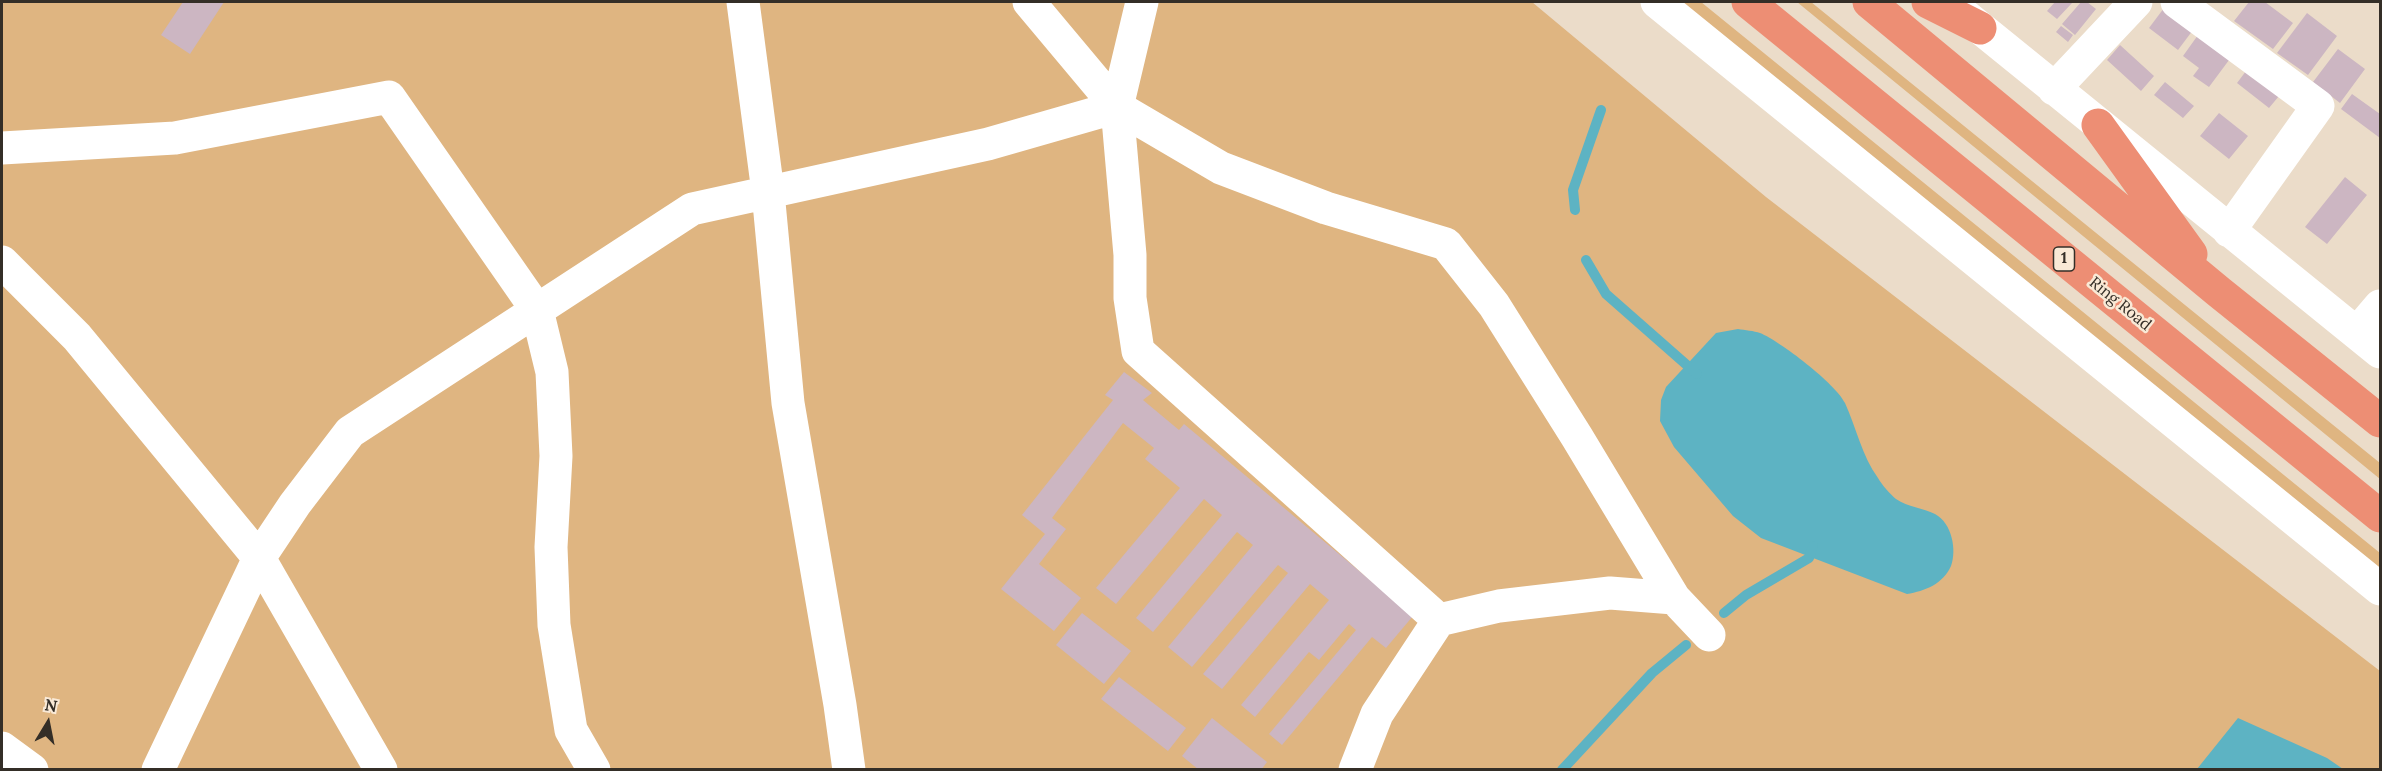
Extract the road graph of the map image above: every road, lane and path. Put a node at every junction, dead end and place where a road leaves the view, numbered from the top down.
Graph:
1 (742, 2) edge
2 (1029, 2) edge
3 (1142, 2) edge
4 (1657, 2) edge
5 (1748, 2) edge
6 (1869, 2) edge
7 (1928, 2) edge
8 (1947, 2) edge
9 (2136, 2) edge
10 (2177, 2) edge
11 (1980, 28) junction
12 (2054, 89) junction
13 (1118, 107) junction
14 (2098, 125) junction
15 (2, 148) edge
16 (768, 192) junction
17 (2229, 231) junction
18 (2, 262) edge
19 (2219, 292) junction
20 (2380, 306) edge
21 (537, 310) junction
22 (2369, 343) edge
23 (2380, 421) edge
24 (2380, 516) edge
25 (259, 558) junction
26 (2380, 589) edge
27 (1674, 598) junction
28 (1439, 620) junction
29 (1709, 635) dead end
30 (2, 748) edge
31 (32, 770) edge
32 (158, 770) edge
33 (381, 770) edge
34 (594, 770) edge
35 (849, 770) edge
36 (1354, 770) edge

1 - 16 street
2 - 13 street
3 - 13 street
4 - 26 street
5 - 24 highway, Ring Road / 1
6 - 19 highway
7 - 11 highway
8 - 11 street
9 - 12 street
10 - 17 street
11 - 12 street
12 - 14 street
13 - 16 street
13 - 27 street
13 - 28 street
14 - 17 street
14 - 19 highway
15 - 21 street
16 - 21 street
16 - 35 street
17 - 22 street
18 - 25 street
19 - 23 highway
20 - 22 street
21 - 25 street
21 - 34 street
25 - 32 street
25 - 33 street
27 - 28 street
27 - 29 street
28 - 36 street
30 - 31 street

